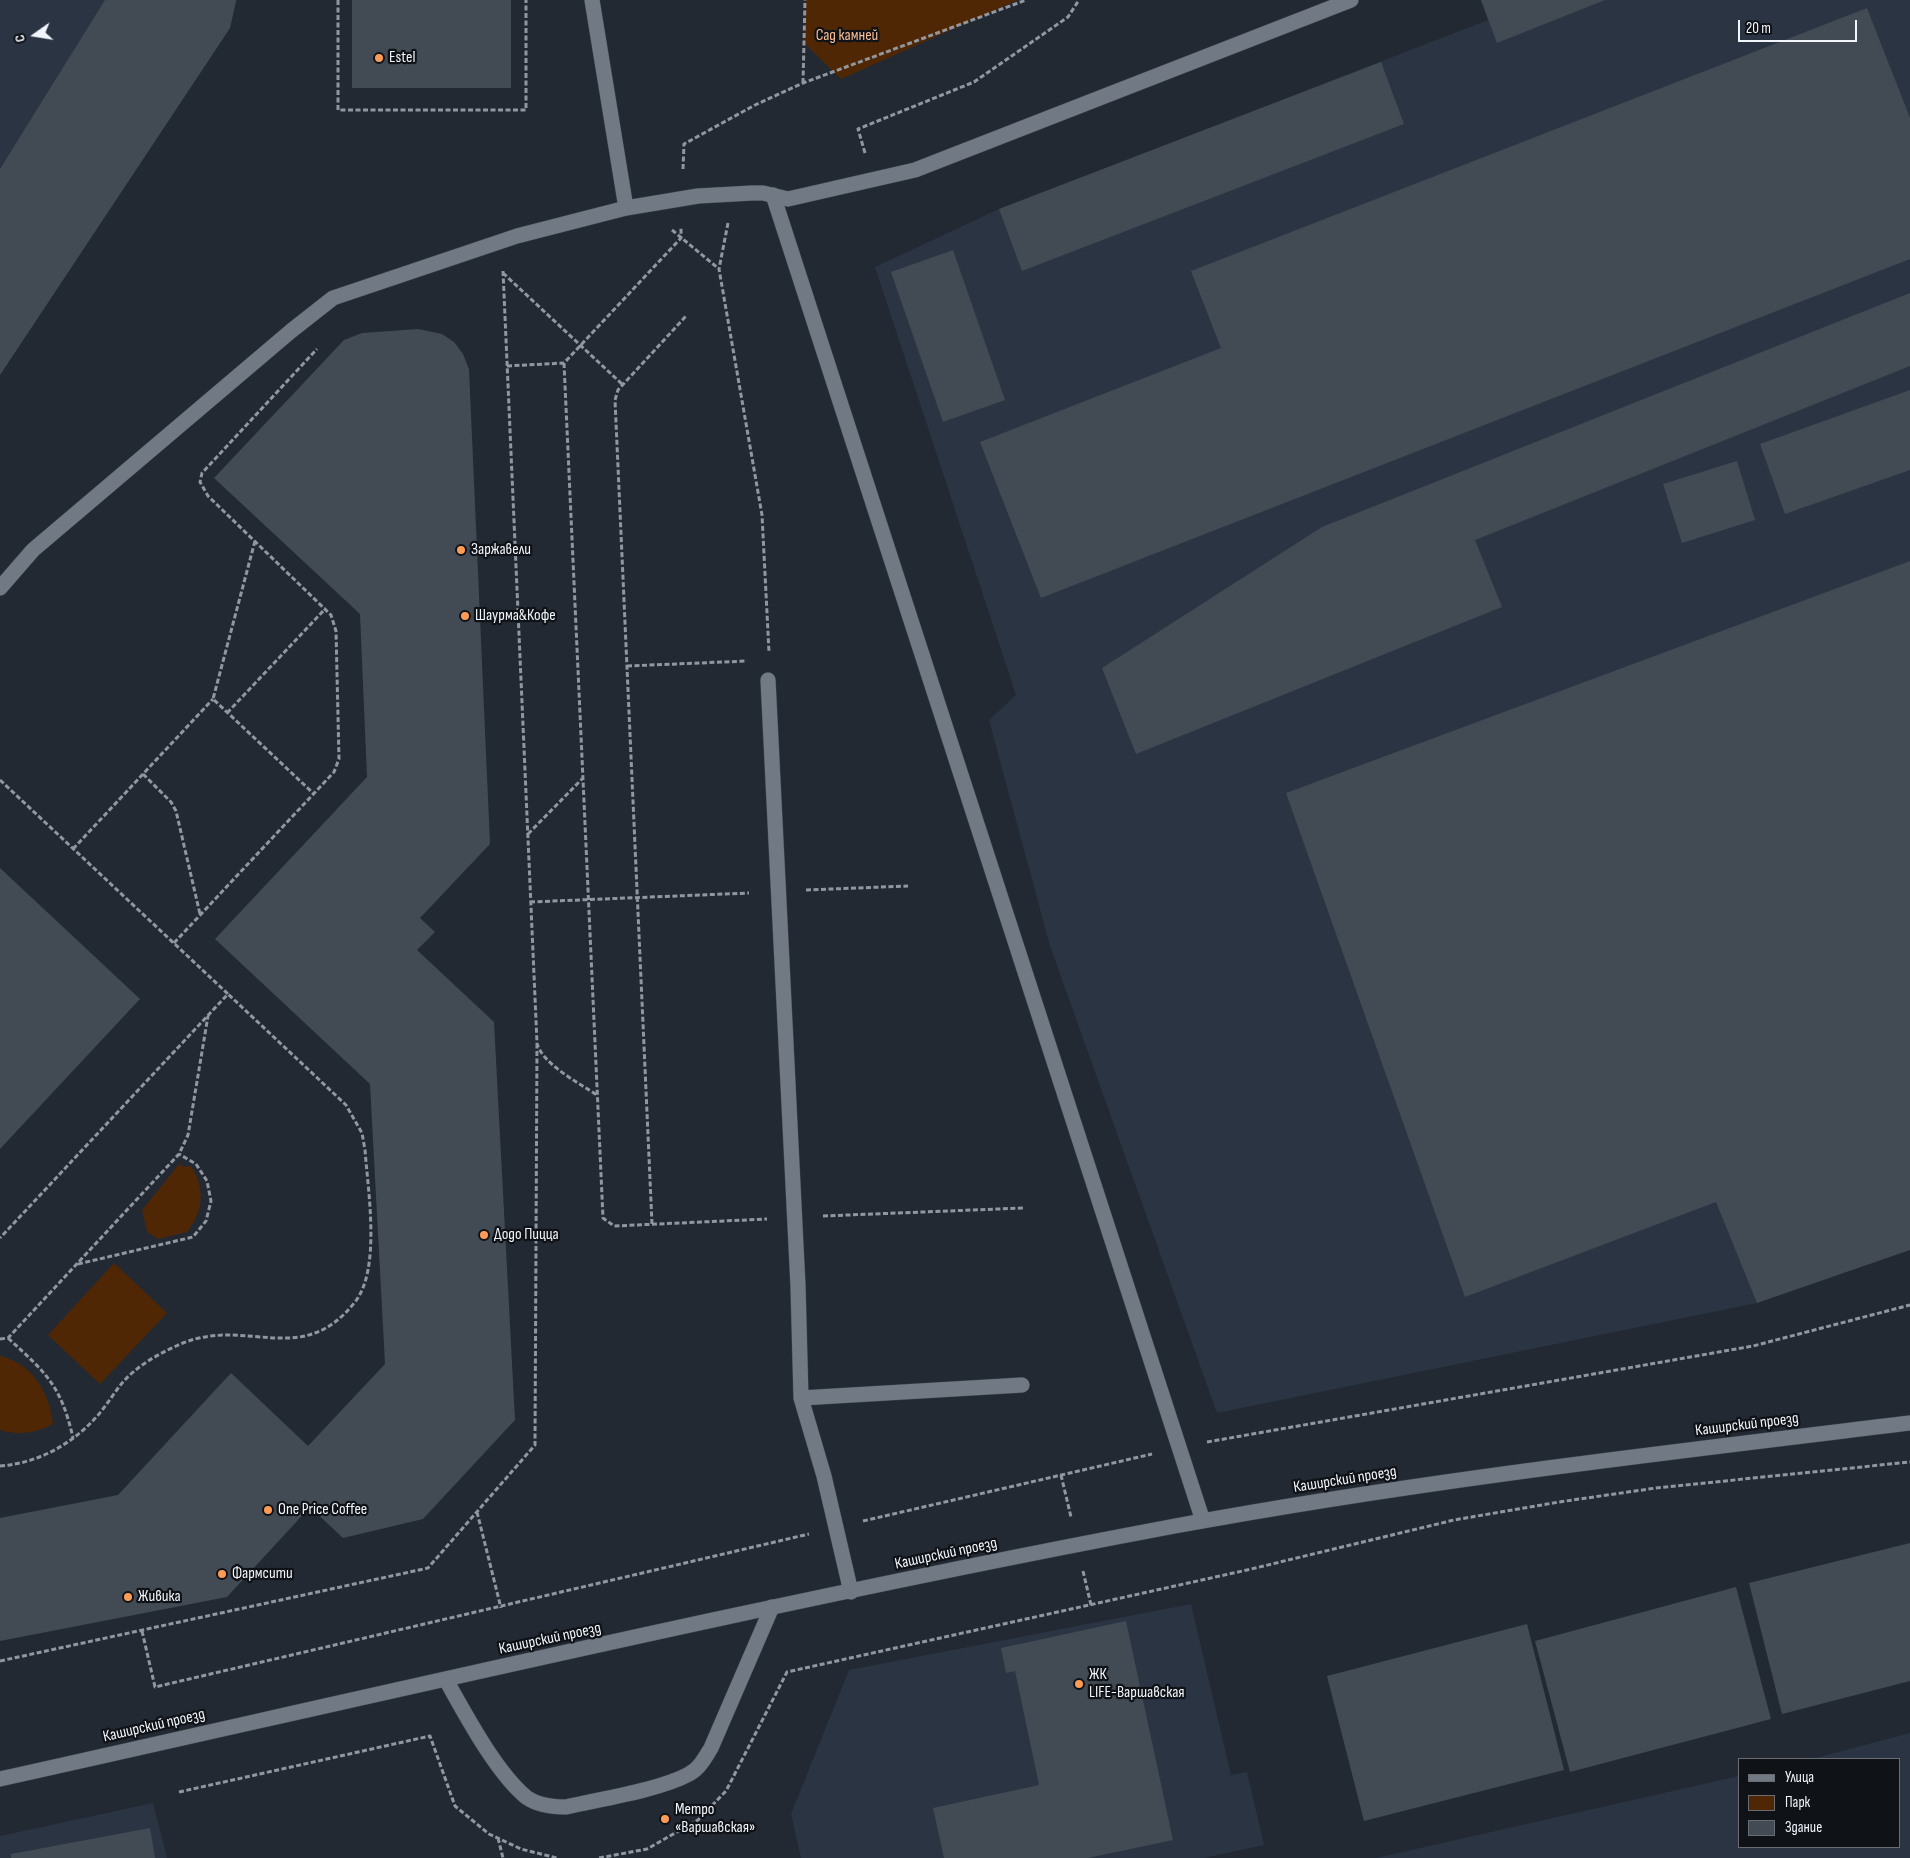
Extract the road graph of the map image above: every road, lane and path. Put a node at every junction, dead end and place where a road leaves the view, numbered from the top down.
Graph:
1 (338, 0) edge
2 (526, 0) edge
3 (592, 0) edge
4 (805, 0) edge
5 (1026, 0) edge
6 (1079, 0) edge
7 (1351, 0) edge
8 (803, 83) junction
9 (865, 155) dead end
10 (773, 195) junction
11 (682, 198) junction
12 (626, 208) junction
13 (729, 217) dead end
14 (666, 225) dead end
15 (681, 238) junction
16 (502, 266) dead end
17 (496, 267) dead end
18 (719, 269) junction
19 (503, 273) junction
20 (687, 315) dead end
21 (324, 342) dead end
22 (581, 346) junction
23 (564, 363) junction
24 (507, 366) junction
25 (623, 385) junction
26 (254, 541) junction
27 (0, 588) edge
28 (326, 608) junction
29 (751, 661) dead end
30 (770, 661) dead end
31 (627, 666) junction
32 (768, 680) dead end
33 (213, 699) junction
34 (227, 714) junction
35 (143, 774) junction
36 (583, 778) junction
37 (0, 780) edge
38 (314, 794) junction
39 (528, 834) junction
40 (73, 849) junction
41 (589, 900) junction
42 (530, 902) junction
43 (200, 915) junction
44 (174, 943) junction
45 (228, 994) junction
46 (208, 1015) junction
47 (537, 1043) junction
48 (597, 1096) junction
49 (179, 1154) junction
50 (1023, 1208) dead end
51 (793, 1218) junction
52 (652, 1224) junction
53 (0, 1238) edge
54 (76, 1265) junction
55 (1910, 1305) edge
56 (8, 1338) junction
57 (0, 1339) edge
58 (1022, 1385) dead end
59 (801, 1398) junction
60 (1910, 1423) edge
61 (73, 1438) junction
62 (1178, 1447) junction
63 (1910, 1462) edge
64 (0, 1466) edge
65 (477, 1511) junction
66 (1203, 1521) junction
67 (836, 1527) junction
68 (851, 1592) junction
69 (772, 1607) junction
70 (501, 1608) junction
71 (142, 1630) junction
72 (0, 1660) edge
73 (446, 1680) junction
74 (0, 1779) edge
75 (179, 1792) dead end
76 (498, 1838) junction
77 (614, 1857) edge
78 (503, 1858) edge
79 (557, 1858) edge
80 (599, 1858) edge

1 - 2 path
3 - 12 street
4 - 8 path
5 - 8 path
6 - 9 path
7 - 10 street
8 - 11 path
10 - 11 street
10 - 62 street
11 - 12 street
11 - 15 path
12 - 27 street
13 - 18 path
14 - 15 path
15 - 18 path
15 - 22 path
16 - 19 path
17 - 19 path
18 - 30 path
19 - 22 path
19 - 24 path
20 - 25 path
21 - 26 path
22 - 23 path
22 - 25 path
23 - 24 path
23 - 36 path
24 - 39 path
25 - 31 path
26 - 28 path
26 - 33 path
28 - 34 path
28 - 38 path
29 - 31 path
31 - 52 path
32 - 51 street
33 - 34 path
33 - 35 path
34 - 38 path
35 - 40 path
35 - 43 path
36 - 39 path
36 - 41 path
37 - 40 path
38 - 43 path
39 - 42 path
40 - 44 path
41 - 42 path
41 - 48 path
42 - 47 path
43 - 44 path
44 - 45 path
45 - 46 path
45 - 61 path
46 - 49 path
46 - 53 path
47 - 48 path
47 - 65 path
48 - 52 path
49 - 54 path
49 - 54 path
50 - 51 path
51 - 52 path
51 - 59 street
54 - 56 path
55 - 62 path
56 - 57 path
56 - 61 path
58 - 59 street
59 - 67 street
60 - 66 street, Каширский проезд
61 - 64 path
62 - 66 street
62 - 67 path
63 - 77 path
65 - 70 path
65 - 71 path
66 - 68 street, Каширский проезд
67 - 68 street
67 - 70 path
68 - 69 street, Каширский проезд
69 - 73 street, Каширский проезд
69 - 73 street
70 - 71 path
71 - 72 path
73 - 74 street, Каширский проезд
75 - 76 path
76 - 78 path
76 - 79 path
77 - 80 path

